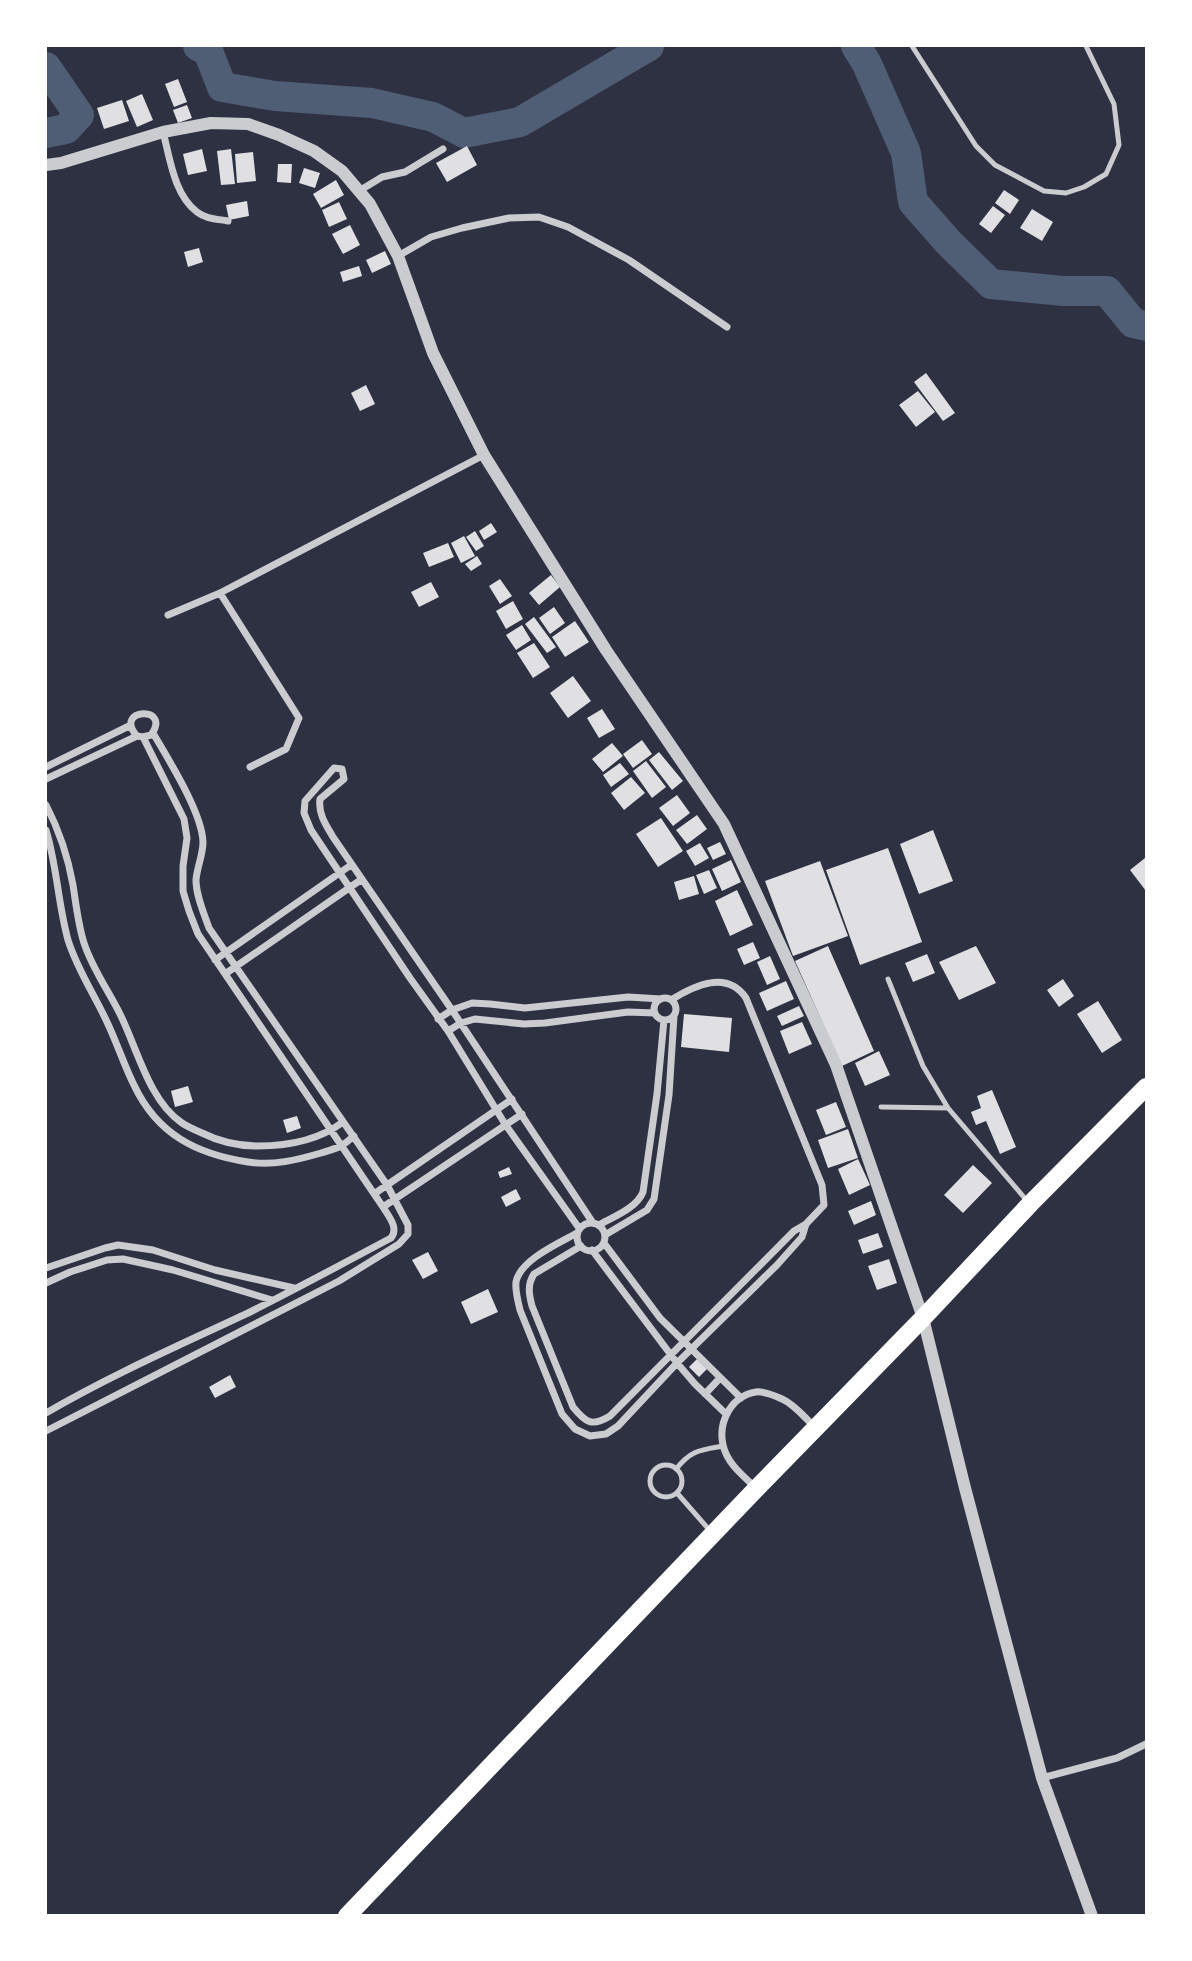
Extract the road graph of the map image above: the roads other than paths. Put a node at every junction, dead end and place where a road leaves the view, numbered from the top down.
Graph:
1 (912, 46) edge
2 (1086, 46) edge
3 (163, 132) junction
4 (443, 149) dead end
5 (46, 165) edge
6 (359, 191) junction
7 (228, 221) dead end
8 (398, 256) junction
9 (727, 327) dead end
10 (484, 455) junction
11 (220, 593) junction
12 (168, 615) dead end
13 (131, 725) junction
14 (153, 733) junction
15 (140, 737) junction
16 (71, 755) junction
17 (76, 765) junction
18 (173, 767) junction
19 (250, 767) dead end
20 (46, 768) edge
21 (162, 773) junction
22 (46, 779) edge
23 (46, 805) edge
24 (197, 815) junction
25 (184, 819) junction
26 (57, 828) junction
27 (46, 831) edge
28 (351, 865) junction
29 (339, 873) junction
30 (362, 879) junction
31 (183, 883) junction
32 (196, 883) junction
33 (349, 888) junction
34 (309, 894) junction
35 (319, 909) junction
36 (261, 927) junction
37 (83, 942) junction
38 (271, 942) junction
39 (71, 949) junction
40 (226, 952) junction
41 (215, 960) junction
42 (236, 966) junction
43 (424, 968) junction
44 (225, 974) junction
45 (410, 978) junction
46 (888, 979) dead end
47 (661, 999) junction
48 (112, 1000) junction
49 (671, 1000) junction
50 (510, 1007) junction
51 (100, 1008) junction
52 (452, 1010) junction
53 (655, 1013) junction
54 (674, 1016) junction
55 (438, 1019) junction
56 (664, 1020) junction
57 (508, 1022) junction
58 (460, 1023) junction
59 (448, 1031) junction
60 (147, 1079) junction
61 (315, 1081) junction
62 (134, 1085) junction
63 (1146, 1087) edge
64 (303, 1090) junction
65 (657, 1094) junction
66 (669, 1094) junction
67 (512, 1099) junction
68 (881, 1107) dead end
69 (948, 1108) junction
70 (496, 1109) junction
71 (522, 1114) junction
72 (344, 1122) junction
73 (183, 1124) junction
74 (505, 1124) junction
75 (331, 1131) junction
76 (462, 1133) junction
77 (173, 1136) junction
78 (354, 1136) junction
79 (216, 1140) junction
80 (341, 1146) junction
81 (471, 1147) junction
82 (210, 1153) junction
83 (422, 1160) junction
84 (646, 1169) junction
85 (658, 1170) junction
86 (431, 1174) junction
87 (387, 1185) junction
88 (374, 1194) junction
89 (394, 1199) junction
90 (641, 1199) junction
91 (1030, 1204) junction
92 (383, 1208) junction
93 (647, 1210) junction
94 (596, 1224) junction
95 (806, 1224) junction
96 (578, 1231) junction
97 (391, 1238) junction
98 (605, 1239) junction
99 (399, 1244) junction
100 (581, 1247) junction
101 (105, 1248) junction
102 (592, 1250) junction
103 (769, 1257) junction
104 (176, 1258) junction
105 (107, 1260) junction
106 (777, 1265) junction
107 (46, 1268) edge
108 (333, 1269) junction
109 (173, 1270) junction
110 (215, 1270) junction
111 (339, 1281) junction
112 (46, 1283) edge
113 (211, 1283) junction
114 (516, 1284) junction
115 (528, 1285) junction
116 (295, 1289) junction
117 (730, 1295) junction
118 (280, 1296) junction
119 (272, 1300) junction
120 (738, 1304) junction
121 (287, 1307) junction
122 (923, 1318) junction
123 (683, 1342) junction
124 (691, 1350) junction
125 (670, 1355) junction
126 (677, 1363) junction
127 (139, 1364) junction
128 (555, 1365) junction
129 (544, 1370) junction
130 (720, 1378) junction
131 (145, 1380) junction
132 (705, 1394) junction
133 (629, 1397) junction
134 (741, 1398) junction
135 (637, 1406) junction
136 (46, 1413) edge
137 (725, 1413) junction
138 (582, 1418) junction
139 (815, 1427) junction
140 (575, 1429) junction
141 (46, 1430) edge
142 (723, 1447) junction
143 (676, 1469) junction
144 (756, 1489) junction
145 (677, 1493) junction
146 (713, 1534) junction
147 (1146, 1744) edge
148 (1042, 1778) junction
149 (347, 1916) edge
150 (1092, 1916) edge

1 - 2 lane
3 - 5 street
3 - 6 street
3 - 7 street
4 - 6 street
6 - 8 street
8 - 9 street
8 - 10 street
10 - 11 street
10 - 122 street
11 - 12 street
11 - 19 street
13 - 14 street
13 - 15 street
13 - 16 street
14 - 15 street
14 - 18 street
15 - 17 street
15 - 21 street
16 - 17 street
16 - 20 street
17 - 22 street
18 - 21 street
18 - 24 street
21 - 25 street
23 - 26 street
24 - 25 street
24 - 32 street
25 - 31 street
26 - 27 street
26 - 37 street
27 - 39 street
28 - 29 street
28 - 29 street
28 - 30 street
29 - 33 street
29 - 34 street
30 - 33 street
30 - 43 street
31 - 32 street
31 - 41 street
32 - 40 street
33 - 35 street
33 - 45 street
34 - 35 street
34 - 36 street
35 - 38 street
36 - 38 street
36 - 40 street
37 - 39 street
37 - 48 street
38 - 42 street
39 - 51 street
40 - 41 street
40 - 42 street
41 - 44 street
42 - 44 street
42 - 61 street
43 - 45 street
43 - 52 street
44 - 64 street
45 - 55 street
46 - 69 lane
47 - 49 street
47 - 50 street
47 - 53 street
48 - 51 street
48 - 60 street
49 - 54 street
49 - 95 street
50 - 52 street
50 - 57 street
51 - 62 street
52 - 55 street
52 - 58 street
53 - 56 street
53 - 57 street
54 - 56 street
54 - 66 street
55 - 59 street
56 - 65 street
57 - 58 street
58 - 59 street
58 - 67 street
59 - 70 street
60 - 62 street
60 - 73 street
61 - 64 street
61 - 72 street
62 - 77 street
63 - 91 main road
64 - 75 street
65 - 66 street
65 - 84 street
66 - 85 street
67 - 70 street
67 - 71 street
68 - 69 lane
69 - 91 lane
70 - 74 street
70 - 76 street
71 - 74 street
71 - 94 street
72 - 75 street
72 - 78 street
73 - 77 street
73 - 79 street
74 - 81 street
74 - 96 street
75 - 79 street
75 - 80 street
76 - 81 street
76 - 83 street
77 - 82 street
78 - 80 street
78 - 87 street
79 - 82 street
80 - 82 street
80 - 88 street
81 - 86 street
83 - 86 street
83 - 87 street
84 - 85 street
84 - 90 street
85 - 93 street
86 - 89 street
87 - 88 street
87 - 89 street
88 - 92 street
89 - 92 street
89 - 99 street
90 - 93 street
90 - 94 street
91 - 122 main road
92 - 97 street
93 - 98 street
94 - 96 street
94 - 98 street
95 - 103 street
95 - 106 street
96 - 100 street
96 - 114 street
97 - 99 street
97 - 108 street
98 - 102 street
98 - 123 street
99 - 111 street
100 - 102 street
100 - 115 street
101 - 104 street
101 - 105 street
101 - 107 street
102 - 125 street
103 - 106 street
103 - 117 street
104 - 109 street
104 - 110 street
105 - 109 street
105 - 112 street
106 - 120 street
108 - 111 street
108 - 116 street
109 - 113 street
110 - 113 street
110 - 116 street
111 - 121 street
113 - 119 street
114 - 115 street
114 - 129 street
115 - 128 street
116 - 118 street
117 - 120 street
117 - 123 street
118 - 119 street
118 - 121 street
119 - 127 street
120 - 124 street
121 - 131 street
122 - 139 main road
122 - 148 street
123 - 124 street
123 - 125 street
124 - 126 street
124 - 130 street
125 - 126 street
125 - 133 street
126 - 132 street
126 - 135 street
127 - 131 street
127 - 136 street
128 - 129 street
128 - 138 street
129 - 140 street
130 - 132 street
130 - 134 street
131 - 141 street
132 - 137 street
133 - 135 street
133 - 138 street
134 - 137 street
134 - 139 street
135 - 140 street
137 - 142 street
138 - 140 street
139 - 144 main road
142 - 143 lane
142 - 144 street
143 - 145 lane
143 - 145 lane
144 - 146 main road
145 - 146 lane
146 - 149 main road
147 - 148 street
148 - 150 street

